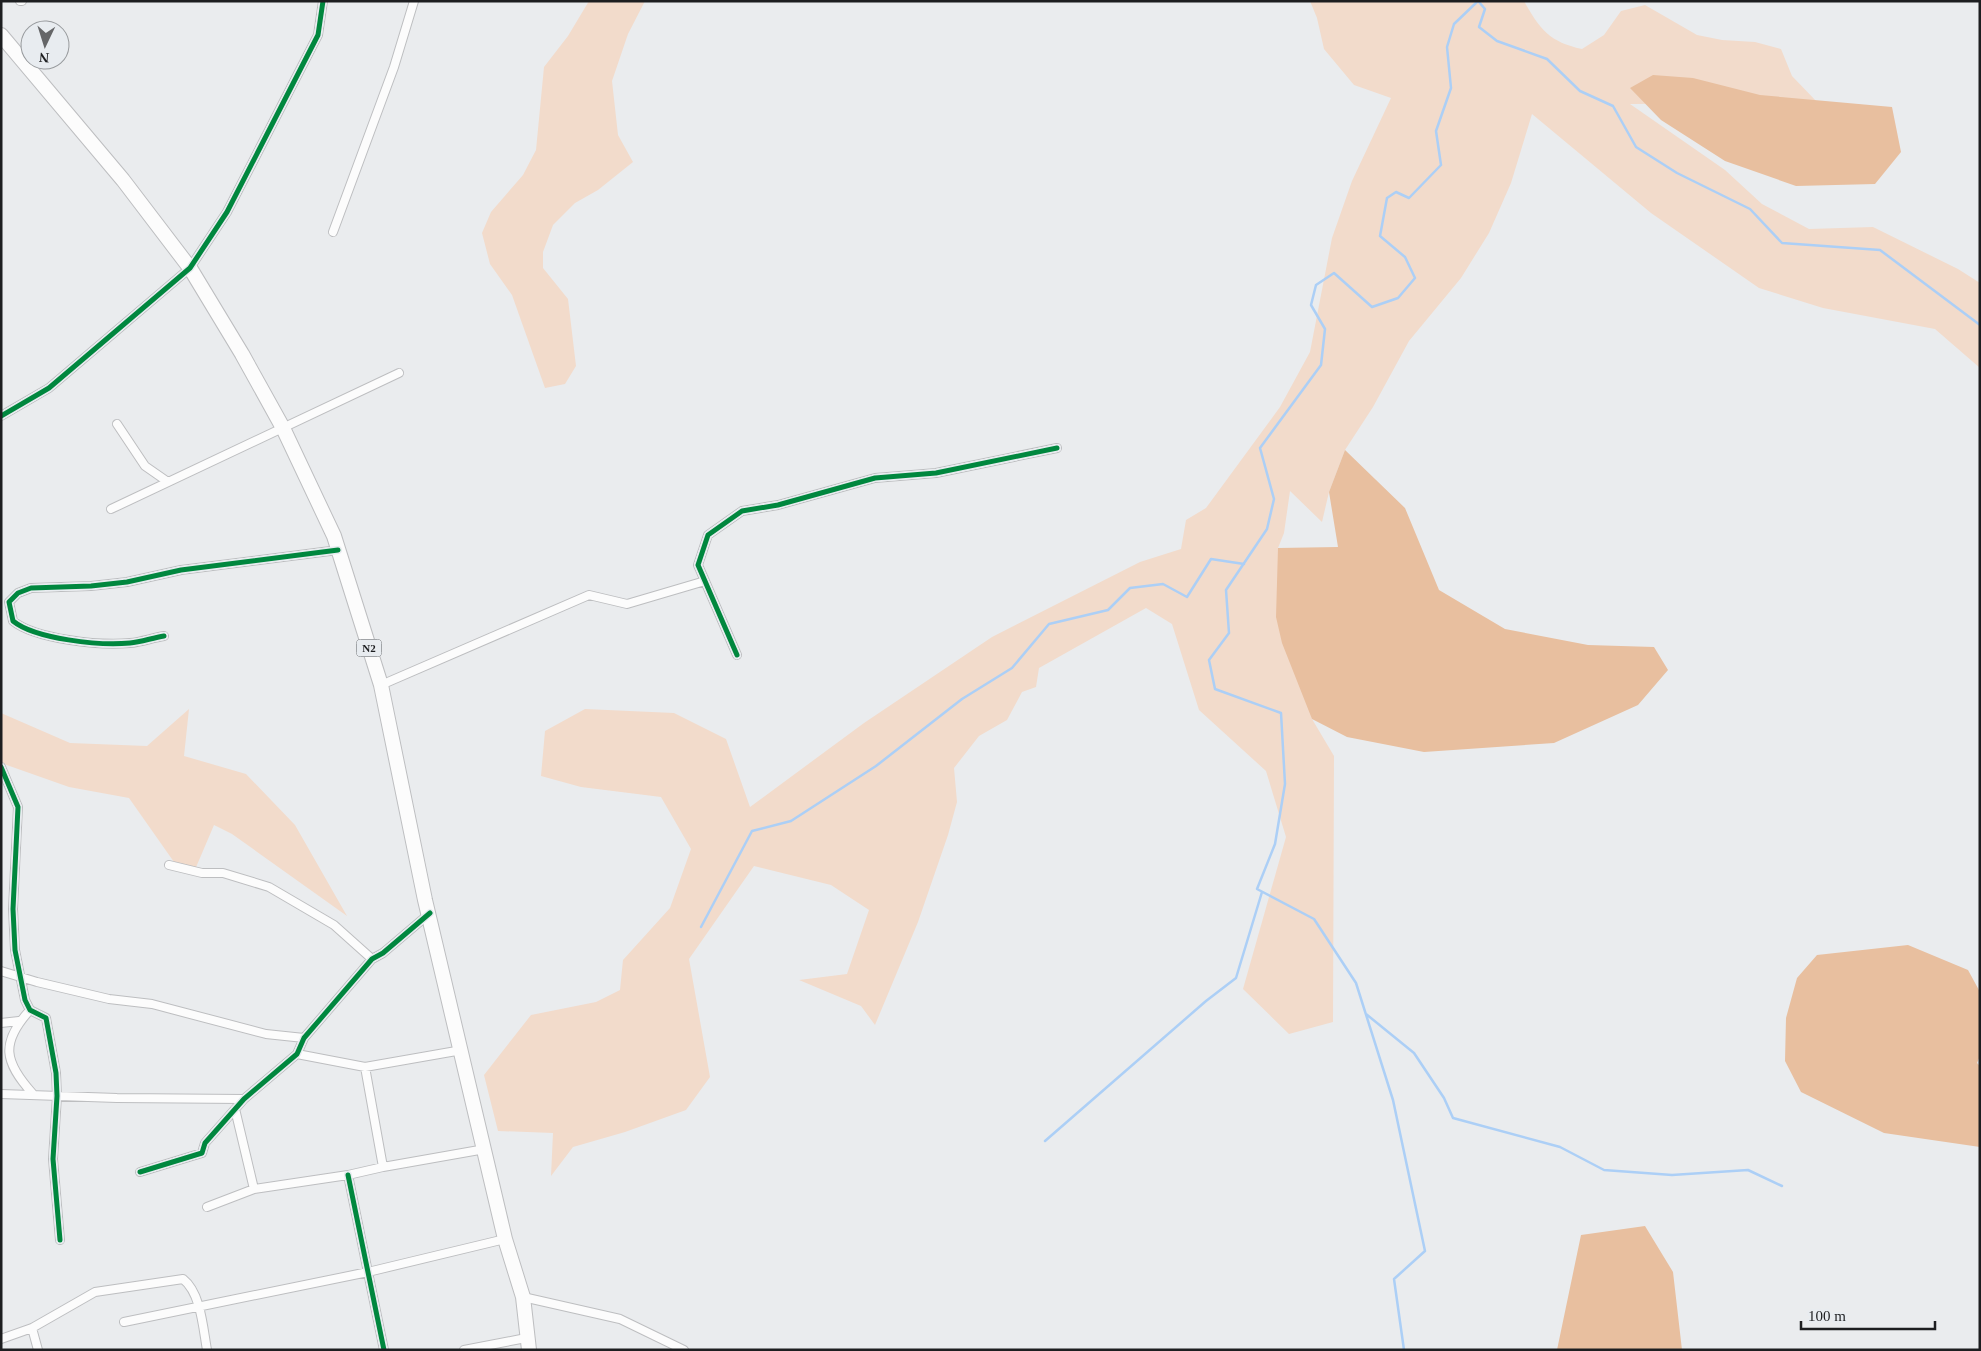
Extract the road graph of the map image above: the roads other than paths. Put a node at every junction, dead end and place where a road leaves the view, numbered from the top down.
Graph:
1 (323, 1) edge
2 (414, 1) edge
3 (1, 35) edge
4 (333, 232) dead end
5 (190, 268) junction
6 (399, 373) dead end
7 (1, 416) edge
8 (117, 424) dead end
9 (283, 428) junction
10 (1056, 448) dead end
11 (168, 482) junction
12 (111, 509) dead end
13 (338, 550) junction
14 (705, 581) junction
15 (164, 636) dead end
16 (737, 654) dead end
17 (381, 685) junction
18 (1, 767) edge
19 (169, 865) dead end
20 (430, 913) junction
21 (372, 959) junction
22 (1, 971) edge
23 (21, 977) junction
24 (30, 1010) junction
25 (19, 1021) junction
26 (1, 1023) edge
27 (304, 1038) junction
28 (462, 1050) junction
29 (297, 1054) junction
30 (365, 1067) junction
31 (1, 1094) edge
32 (33, 1094) junction
33 (57, 1096) junction
34 (244, 1099) junction
35 (235, 1109) junction
36 (485, 1149) junction
37 (383, 1167) junction
38 (140, 1172) dead end
39 (348, 1175) junction
40 (254, 1189) junction
41 (207, 1207) dead end
42 (505, 1239) junction
43 (60, 1240) dead end
44 (368, 1272) junction
45 (523, 1297) junction
46 (198, 1307) junction
47 (124, 1322) dead end
48 (32, 1328) junction
49 (1, 1339) edge
50 (528, 1344) edge
51 (38, 1350) edge
52 (207, 1350) edge
53 (384, 1350) edge
54 (464, 1350) edge
55 (684, 1350) edge

1 - 5 street
2 - 4 street
3 - 5 highway, N2
5 - 7 street
5 - 9 highway, N2
6 - 9 street
8 - 11 street
9 - 11 street
9 - 13 highway, N2
10 - 14 street
11 - 12 street
13 - 15 street
13 - 17 highway, N2
14 - 16 street
14 - 17 street
17 - 20 highway, N2
18 - 23 street
19 - 21 street
20 - 21 street
20 - 28 highway, N2
21 - 27 street
22 - 23 street
23 - 24 street
23 - 27 street
24 - 25 street
24 - 33 street
25 - 26 street
25 - 32 street
27 - 29 street
28 - 30 street
28 - 36 highway, N2
29 - 30 street
29 - 34 street
30 - 37 street
31 - 32 street
32 - 33 street
33 - 34 street
33 - 43 street
34 - 35 street
35 - 38 street
35 - 40 street
36 - 37 street
36 - 42 highway, N2
37 - 39 street
39 - 40 street
39 - 44 street
40 - 41 street
42 - 44 street
42 - 45 highway, N2
44 - 46 street
44 - 53 street
45 - 50 highway, N2
45 - 55 street
46 - 47 street
46 - 48 street
46 - 52 street
48 - 49 street
48 - 51 street
50 - 54 street

